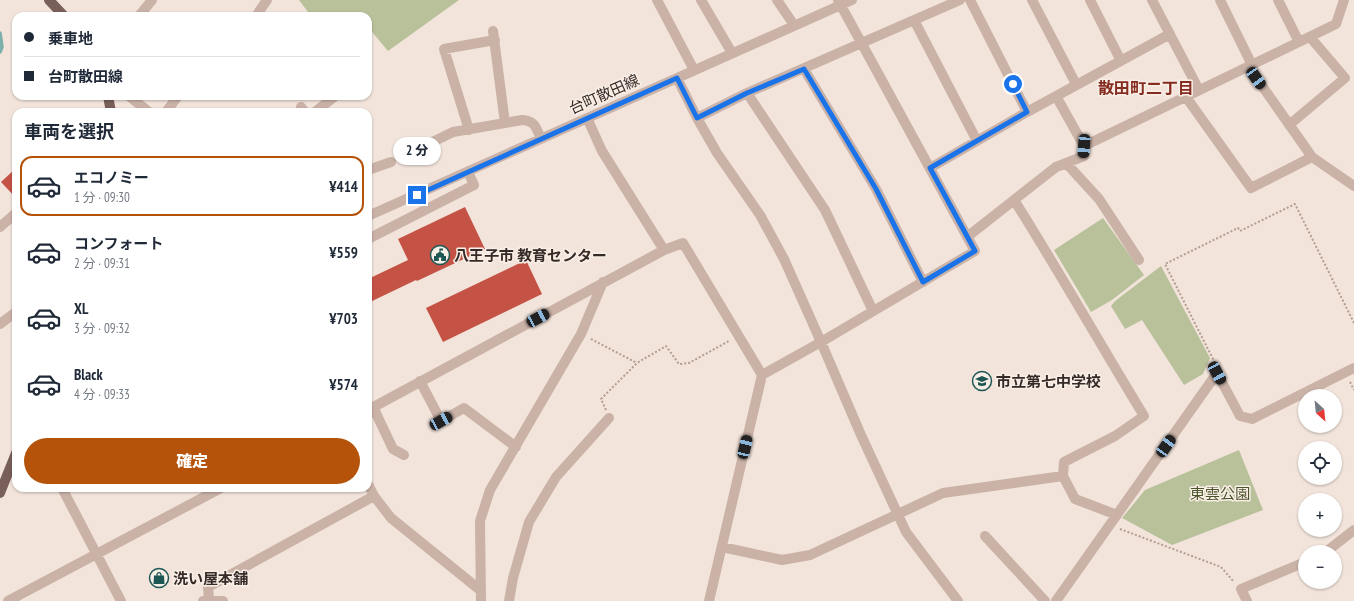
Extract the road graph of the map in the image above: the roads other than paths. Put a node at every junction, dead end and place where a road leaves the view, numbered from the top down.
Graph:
1 (152, 0) edge
2 (267, 0) edge
3 (657, 0) edge
4 (701, 0) edge
5 (777, 0) edge
6 (852, 0) edge
7 (960, 0) edge
8 (970, 0) edge
9 (1032, 0) edge
10 (1090, 0) edge
11 (1152, 0) edge
12 (1220, 0) edge
13 (1278, 0) edge
14 (53, 1) edge
15 (1342, 1) edge
16 (839, 2) edge
17 (61, 12) edge
18 (142, 12) edge
19 (259, 12) edge
20 (914, 20) junction
21 (794, 25) junction
22 (1170, 34) junction
23 (1310, 37) junction
24 (1299, 42) junction
25 (862, 43) junction
26 (732, 53) junction
27 (1121, 61) junction
28 (1250, 66) junction
29 (804, 69) junction
30 (694, 70) junction
31 (677, 78) junction
32 (1076, 84) junction
33 (1199, 90) junction
34 (747, 93) junction
35 (1056, 96) junction
36 (1186, 97) junction
37 (133, 100) edge
38 (330, 100) edge
39 (144, 108) edge
40 (320, 108) edge
41 (1027, 112) junction
42 (587, 118) junction
43 (697, 118) junction
44 (505, 123) junction
45 (1290, 125) junction
46 (469, 130) junction
47 (541, 139) junction
48 (977, 141) junction
49 (1084, 146) junction
50 (416, 150) dead end
51 (1312, 157) junction
52 (391, 162) dead end
53 (1066, 163) junction
54 (930, 168) junction
55 (372, 169) edge
56 (468, 172) junction
57 (1354, 186) edge
58 (1014, 200) junction
59 (372, 214) edge
60 (12, 216) edge
61 (0, 227) edge
62 (372, 237) edge
63 (967, 237) junction
64 (664, 250) junction
65 (1139, 260) dead end
66 (603, 282) junction
67 (923, 282) junction
68 (873, 311) junction
69 (12, 315) edge
70 (0, 324) edge
71 (821, 342) junction
72 (1354, 368) edge
73 (762, 375) junction
74 (420, 381) junction
75 (372, 407) edge
76 (372, 410) edge
77 (609, 418) road end
78 (516, 447) junction
79 (404, 455) dead end
80 (12, 463) edge
81 (1063, 476) junction
82 (64, 492) edge
83 (213, 492) edge
84 (372, 492) edge
85 (0, 493) edge
86 (374, 496) junction
87 (898, 515) junction
88 (1117, 515) junction
89 (1354, 530) edge
90 (986, 536) dead end
91 (1335, 545) edge
92 (722, 547) junction
93 (96, 554) junction
94 (1298, 565) edge
95 (480, 590) junction
96 (8, 601) edge
97 (121, 601) edge
98 (206, 601) edge
99 (223, 601) edge
100 (481, 601) edge
101 (509, 601) edge
102 (709, 601) edge
103 (958, 601) edge
104 (1045, 601) edge
105 (1056, 601) edge
106 (1247, 601) edge

1 - 18 street
2 - 19 street
3 - 30 street
4 - 26 street
5 - 21 street
6 - 16 street, 台町散田線
7 - 20 street
8 - 41 street
9 - 32 street
10 - 27 street
11 - 22 street
12 - 28 street
13 - 24 street
14 - 17 main road
15 - 23 street
16 - 21 street, 台町散田線
16 - 25 street
20 - 25 street
20 - 48 street
21 - 26 street, 台町散田線
22 - 27 street
22 - 33 street
23 - 24 street
23 - 45 street
24 - 28 street
25 - 29 street
25 - 54 street
26 - 30 street, 台町散田線
27 - 32 street
28 - 33 street
28 - 45 street
29 - 34 street
29 - 67 street
30 - 31 street, 台町散田線
31 - 42 street, 台町散田線
31 - 43 street
32 - 35 street
33 - 36 street
34 - 43 street
34 - 68 street
35 - 41 street
35 - 49 street
36 - 49 street
36 - 51 street
37 - 39 street
38 - 40 street
41 - 48 street
42 - 47 street, 台町散田線
42 - 64 street
43 - 71 street
44 - 46 street
44 - 46 street
44 - 47 street
45 - 51 street
46 - 50 street
47 - 56 street, 台町散田線
48 - 54 street
49 - 53 street
51 - 57 street
52 - 55 street
53 - 58 street
53 - 65 street
54 - 63 street
56 - 59 street, 台町散田線
56 - 62 street
58 - 63 street
58 - 81 street
60 - 61 street
63 - 67 street
64 - 66 street
64 - 73 street
66 - 74 street
66 - 78 street
67 - 68 street
68 - 71 street
69 - 70 street
71 - 73 street
71 - 87 street
72 - 88 street
73 - 92 street
74 - 75 street
74 - 78 street
76 - 79 street
77 - 101 street
78 - 95 street
80 - 85 main road
81 - 87 street
81 - 88 street
82 - 93 street
83 - 93 street
84 - 86 street
86 - 95 street
86 - 98 street
87 - 92 street
87 - 103 street
88 - 105 street
89 - 91 street
90 - 104 street
92 - 102 street
93 - 96 street
93 - 97 street
94 - 106 street
95 - 100 street
98 - 99 street

